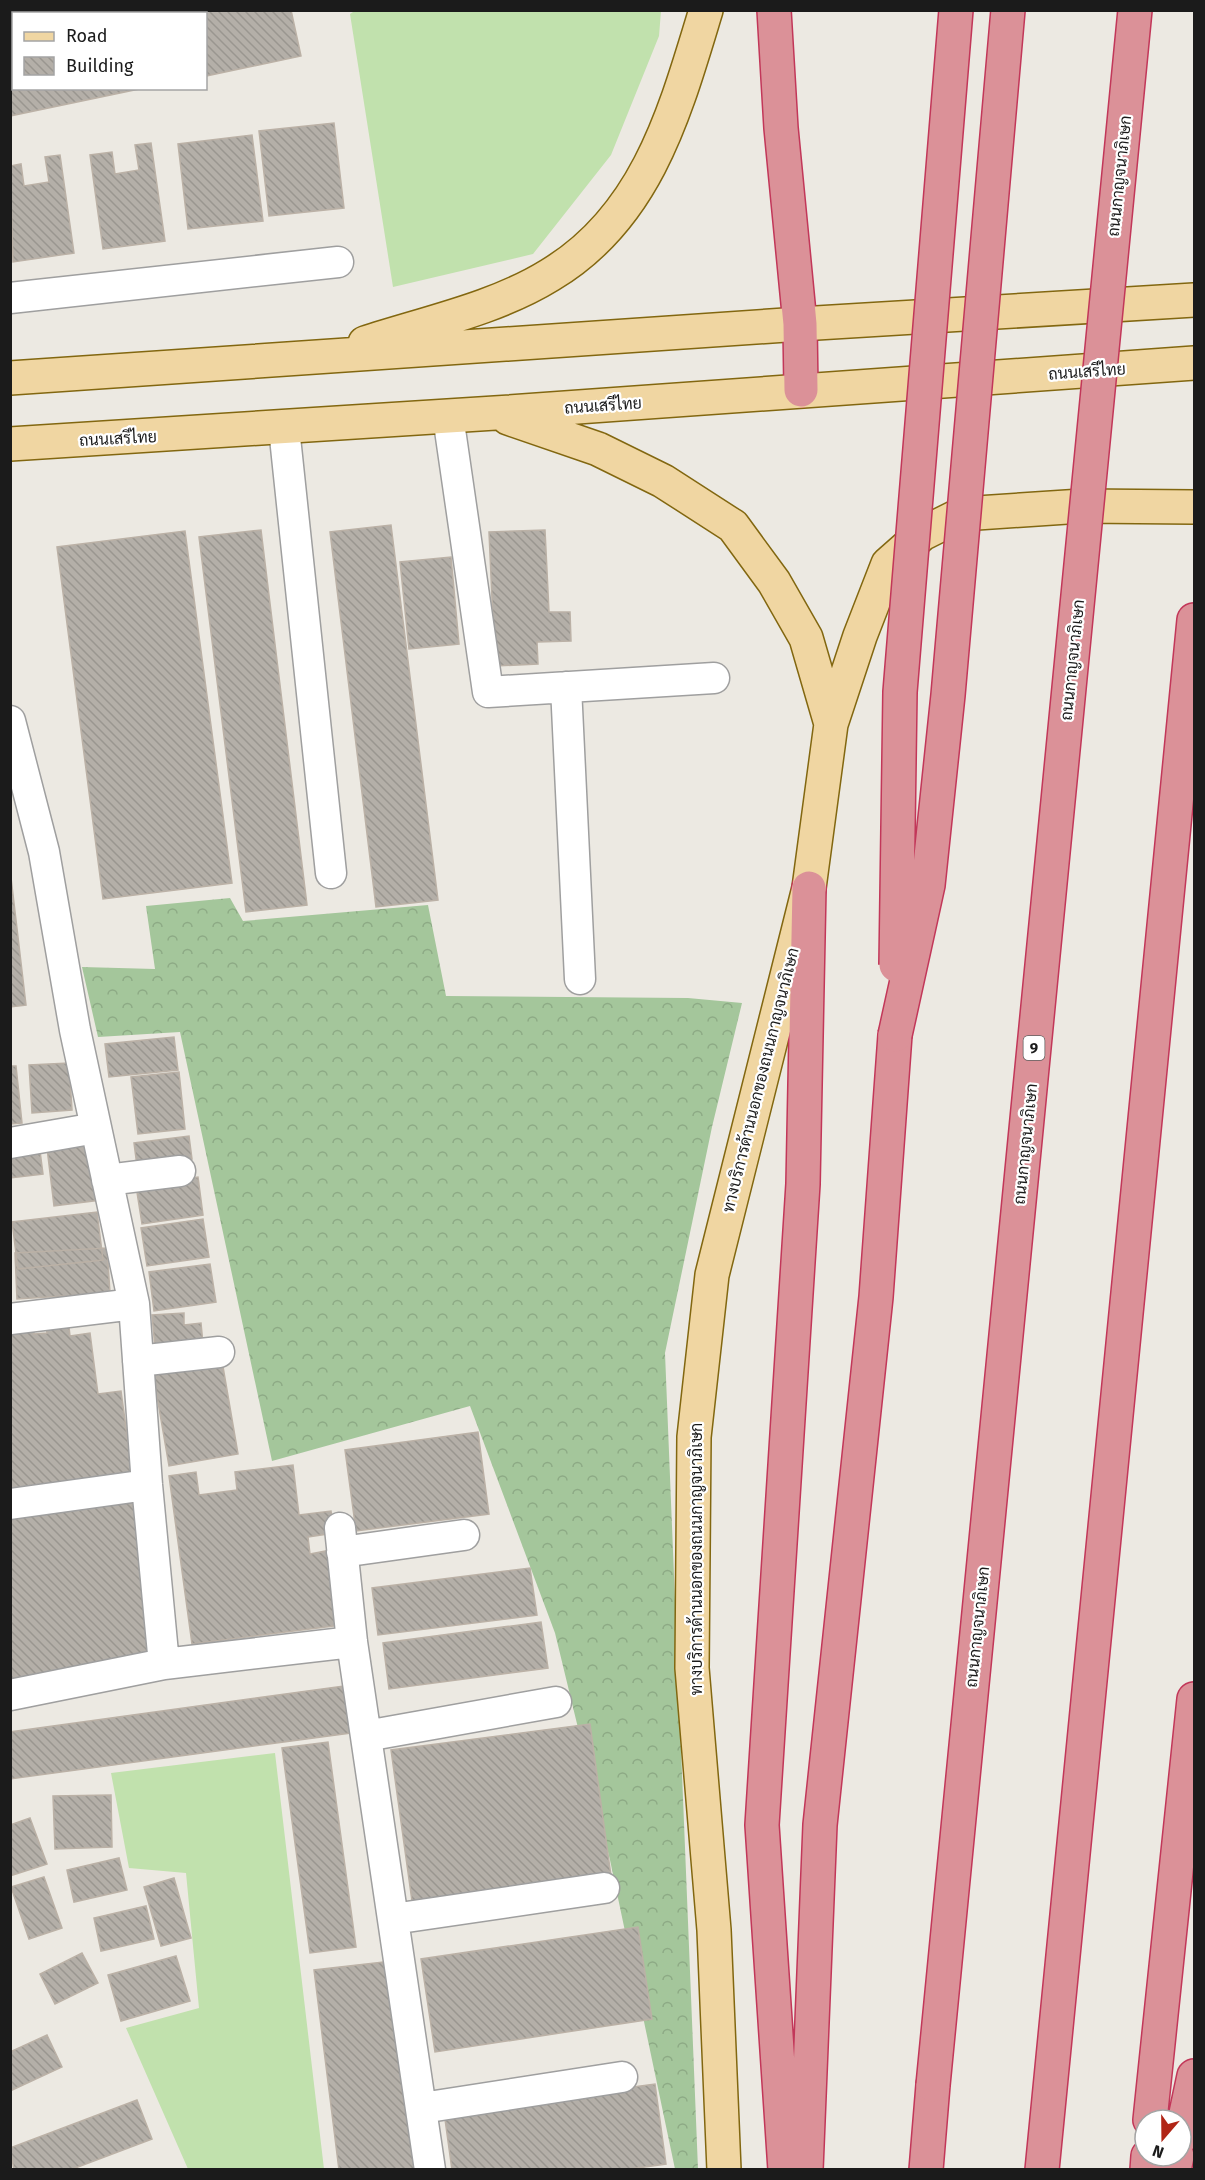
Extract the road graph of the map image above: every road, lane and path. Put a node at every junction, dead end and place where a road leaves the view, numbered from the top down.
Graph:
1 (706, 10) edge
2 (774, 10) edge
3 (956, 10) edge
4 (1008, 10) edge
5 (1135, 10) edge
6 (338, 262) dead end
7 (10, 298) edge
8 (1194, 300) edge
9 (800, 324) junction
10 (318, 359) junction
11 (1194, 363) edge
12 (10, 378) edge
13 (801, 390) junction
14 (495, 413) junction
15 (448, 416) junction
16 (284, 428) junction
17 (10, 444) edge
18 (1194, 507) edge
19 (1194, 620) edge
20 (714, 678) dead end
21 (566, 687) junction
22 (10, 722) edge
23 (831, 724) junction
24 (331, 873) dead end
25 (809, 888) junction
26 (580, 979) dead end
27 (895, 1035) junction
28 (96, 1128) junction
29 (10, 1143) edge
30 (180, 1171) dead end
31 (107, 1180) junction
32 (134, 1304) junction
33 (10, 1319) edge
34 (219, 1352) dead end
35 (138, 1361) junction
36 (147, 1485) junction
37 (10, 1504) edge
38 (464, 1535) dead end
39 (352, 1642) junction
40 (164, 1664) junction
41 (10, 1695) edge
42 (1194, 1699) edge
43 (556, 1702) dead end
44 (366, 1736) junction
45 (604, 1888) dead end
46 (393, 1919) junction
47 (1194, 2076) edge
48 (622, 2077) dead end
49 (422, 2108) junction
50 (1151, 2108) edge
51 (1187, 2108) edge
52 (430, 2169) edge
53 (724, 2169) edge
54 (785, 2169) edge
55 (806, 2169) edge
56 (926, 2169) edge
57 (1042, 2169) edge

1 - 10 main road
2 - 9 highway
3 - 27 highway, bridge
4 - 27 highway, bridge
5 - 56 highway, ถนนกาญจนาภิเษก / 9, bridge
6 - 7 street
8 - 9 main road
9 - 10 main road
9 - 13 highway
10 - 12 main road
11 - 13 main road, ถนนเสรีไทย
13 - 14 main road, ถนนเสรีไทย
14 - 15 main road, ถนนเสรีไทย
14 - 23 main road
15 - 16 main road, ถนนเสรีไทย
15 - 21 street
16 - 17 main road, ถนนเสรีไทย
16 - 24 street
18 - 23 main road
19 - 57 highway
20 - 21 street
21 - 26 street
22 - 28 street
23 - 25 main road, ทางบริการด้านนอกของถนนกาญจนาภิเษก
25 - 53 main road, ทางบริการด้านนอกของถนนกาญจนาภิเษก
25 - 54 highway
27 - 55 highway
28 - 29 street
28 - 31 street
30 - 31 street
31 - 32 street
32 - 33 street
32 - 35 street
34 - 35 street
35 - 36 street
36 - 37 street
36 - 40 street
38 - 39 street
39 - 40 street
39 - 44 street
40 - 41 street
42 - 50 highway
43 - 44 street
44 - 46 street
45 - 46 street
46 - 49 street
47 - 51 highway
48 - 49 street
49 - 52 street

